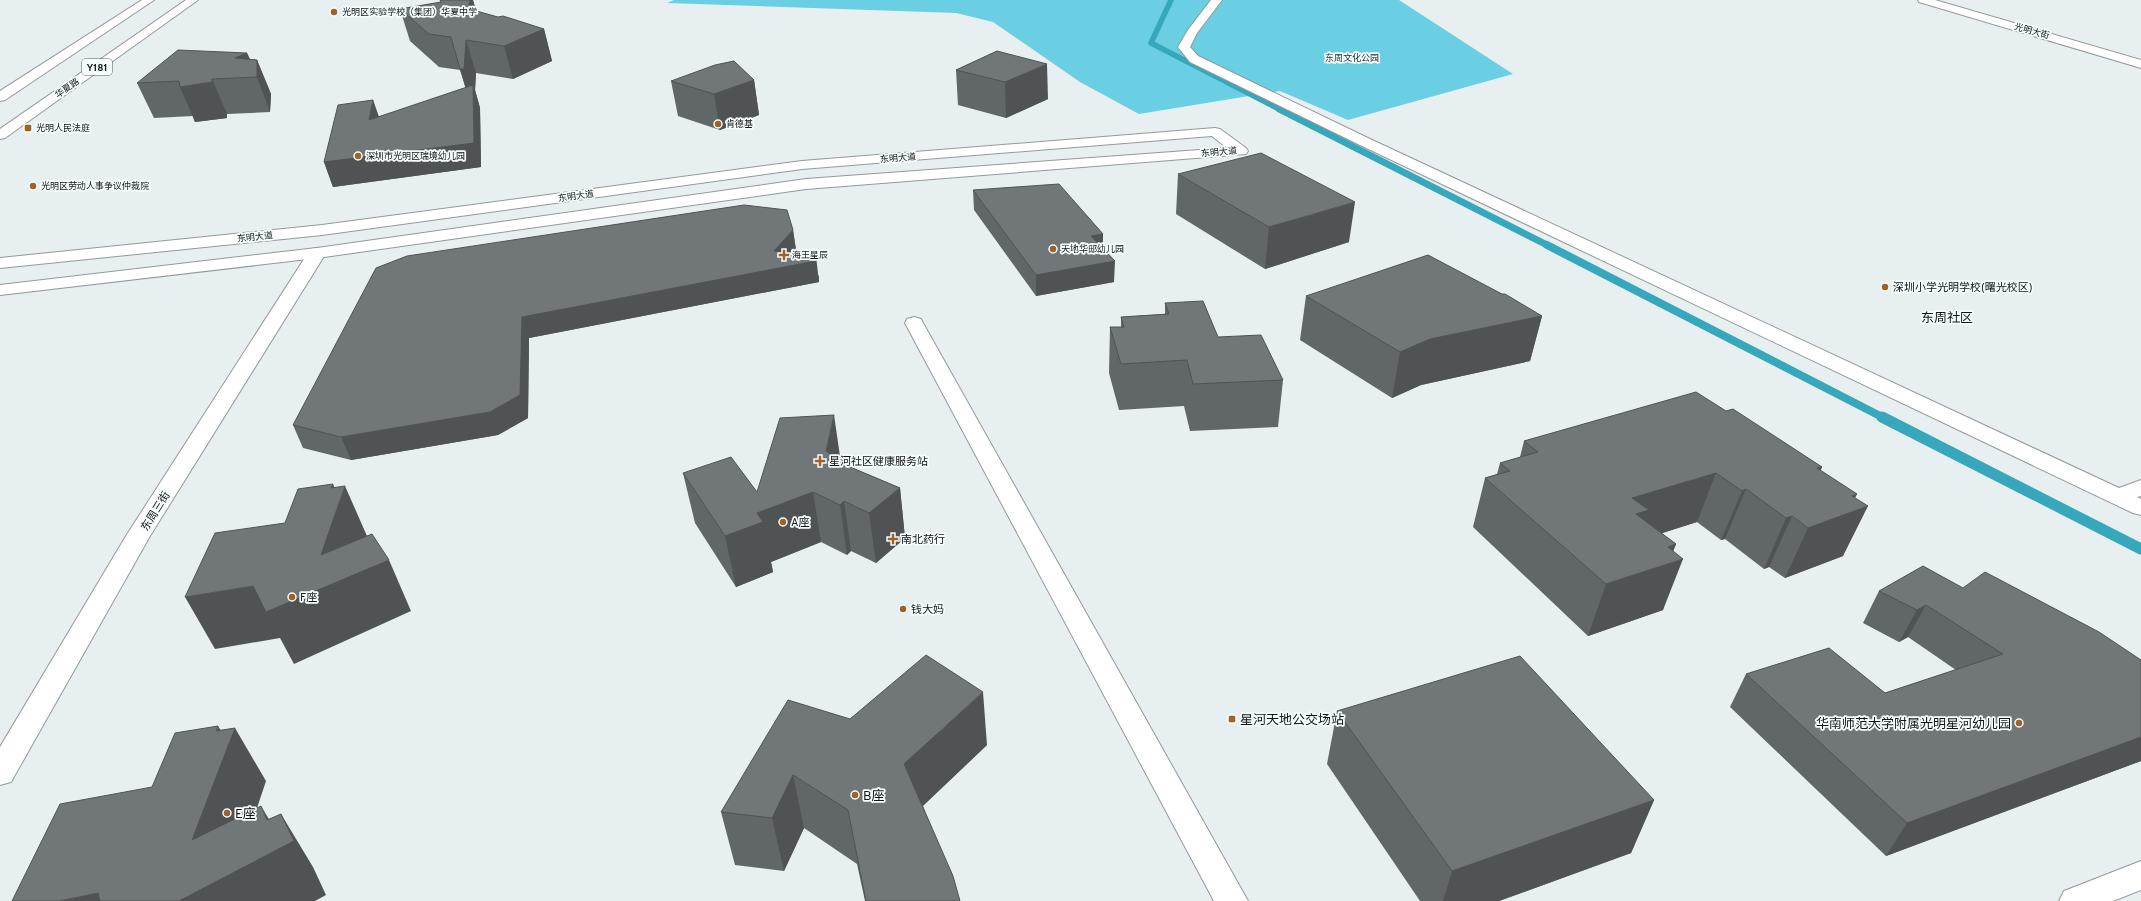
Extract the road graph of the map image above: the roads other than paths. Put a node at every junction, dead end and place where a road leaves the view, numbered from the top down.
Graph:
1 (149, 0) edge
2 (193, 0) edge
3 (1217, 0) edge
4 (1922, 0) edge
5 (2141, 64) edge
6 (0, 97) edge
7 (0, 135) edge
8 (317, 253) junction
9 (0, 264) edge
10 (0, 290) edge
11 (914, 323) dead end
12 (2141, 487) edge
13 (2119, 497) junction
14 (2141, 508) edge
15 (0, 773) edge
16 (2141, 875) edge
17 (1231, 901) edge
18 (2076, 901) edge

1 - 6 main road, Y181
2 - 7 main road, 华夏路 / Y181
3 - 13 main road
4 - 5 main road, 光明大街
8 - 9 main road, 东明大道
8 - 10 main road, 东明大道
8 - 15 main road, 东周三街
11 - 17 main road
12 - 13 main road
13 - 14 main road
16 - 18 main road

